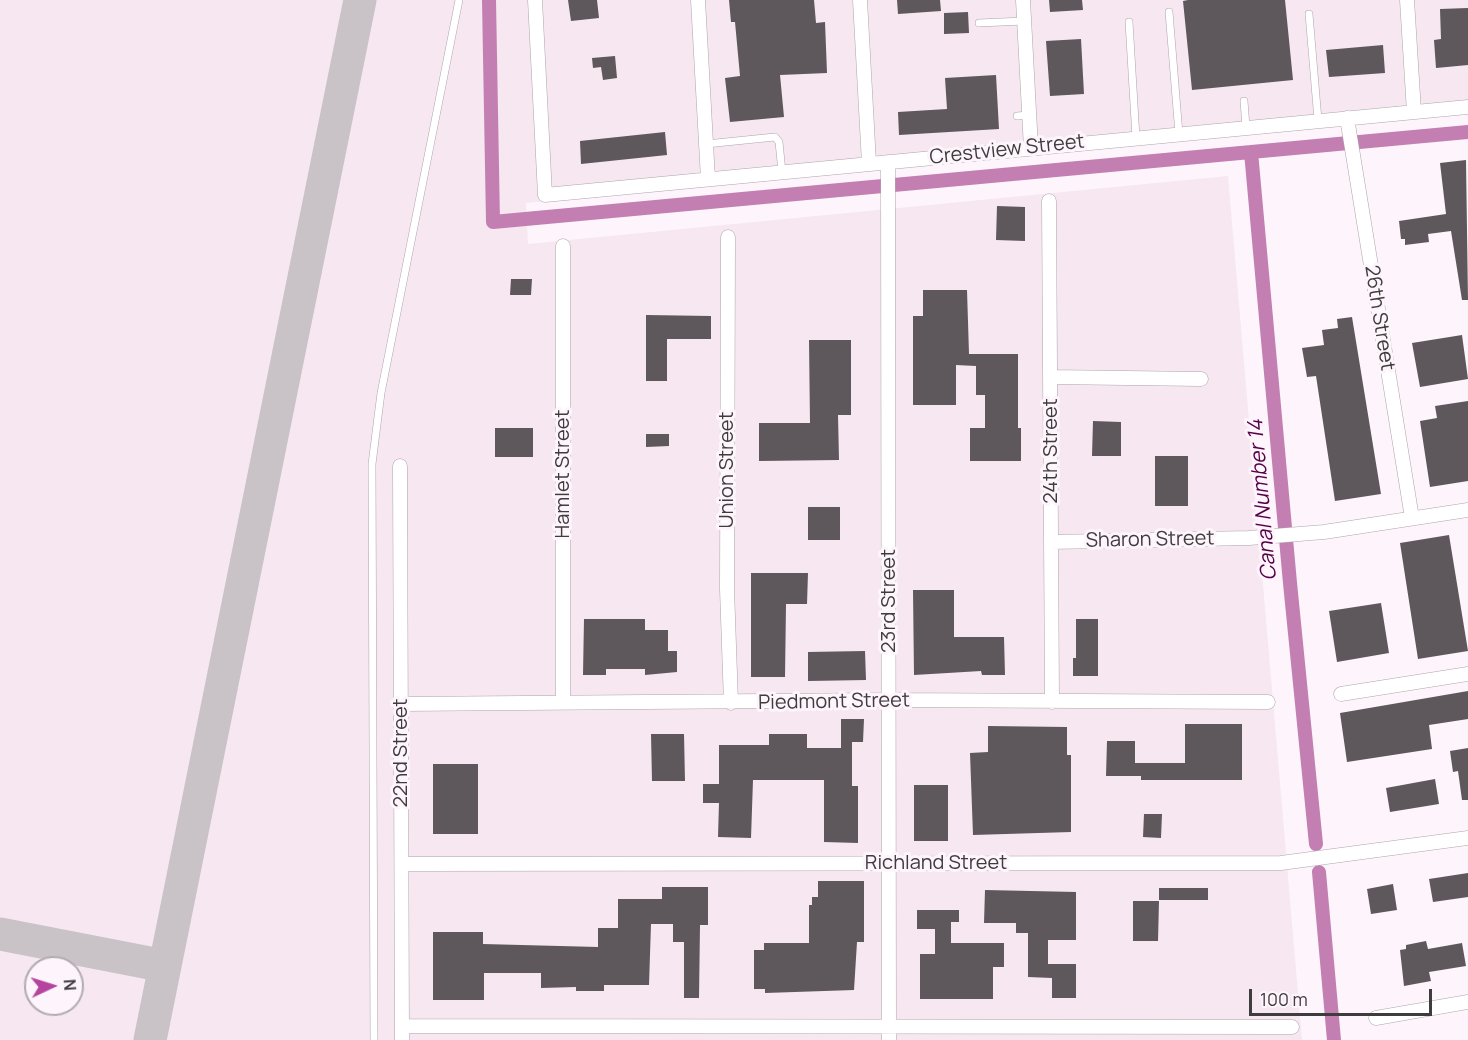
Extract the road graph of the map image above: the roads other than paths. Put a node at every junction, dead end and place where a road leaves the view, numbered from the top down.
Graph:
1 (459, 0) edge
2 (535, 0) edge
3 (698, 0) edge
4 (860, 0) edge
5 (1023, 0) edge
6 (1407, 0) edge
7 (1169, 12) dead end
8 (1310, 14) dead end
9 (1024, 21) junction
10 (1129, 22) dead end
11 (979, 23) dead end
12 (1244, 101) dead end
13 (1468, 107) edge
14 (1414, 112) junction
15 (1318, 120) junction
16 (1347, 123) junction
17 (1246, 127) junction
18 (1179, 134) junction
19 (1136, 138) junction
20 (706, 144) junction
21 (1031, 148) junction
22 (869, 163) junction
23 (888, 168) junction
24 (782, 172) junction
25 (708, 179) junction
26 (1049, 201) dead end
27 (728, 237) dead end
28 (563, 246) dead end
29 (1051, 377) junction
30 (1201, 379) dead end
31 (400, 466) dead end
32 (1468, 510) edge
33 (1412, 518) junction
34 (1051, 542) junction
35 (1468, 674) edge
36 (1341, 694) dead end
37 (889, 700) junction
38 (563, 702) junction
39 (1052, 702) junction
40 (1268, 702) dead end
41 (731, 703) junction
42 (401, 704) junction
43 (1468, 838) edge
44 (890, 863) junction
45 (402, 864) junction
46 (1468, 1002) edge
47 (1376, 1018) dead end
48 (1292, 1027) dead end
49 (402, 1033) edge
50 (889, 1034) edge
51 (374, 1040) edge

1 - 51 lane
2 - 25 street, Crestview Street
3 - 20 street
4 - 22 street
5 - 9 street
6 - 14 street
7 - 18 lane
8 - 15 lane
9 - 11 lane
9 - 21 street
10 - 19 lane
12 - 17 lane
13 - 14 street, Crestview Street
14 - 16 street, Crestview Street
15 - 16 street, Crestview Street
15 - 17 street, Crestview Street
16 - 33 street, 26th Street
17 - 18 street, Crestview Street
18 - 19 street, Crestview Street
19 - 21 street, Crestview Street
20 - 24 lane
20 - 25 street
21 - 23 street, Crestview Street
22 - 23 street, Crestview Street
22 - 24 street, Crestview Street
23 - 37 street, 23rd Street
24 - 25 street, Crestview Street
26 - 29 street, 24th Street
27 - 41 street, Union Street
28 - 38 street, Hamlet Street
29 - 30 street
29 - 34 street, 24th Street
31 - 42 street, 22nd Street
32 - 33 street
33 - 34 street, Sharon Street
34 - 39 street, 24th Street
35 - 36 street
37 - 39 street, Piedmont Street
37 - 41 street, Piedmont Street
37 - 44 street, 23rd Street
38 - 41 street, Piedmont Street
38 - 42 street, Piedmont Street
39 - 40 street, Piedmont Street
42 - 45 street, 22nd Street
43 - 44 street, Richland Street
44 - 45 street, Richland Street
44 - 50 street, 23rd Street
45 - 49 street, 22nd Street
46 - 47 street
48 - 50 street
49 - 50 street

